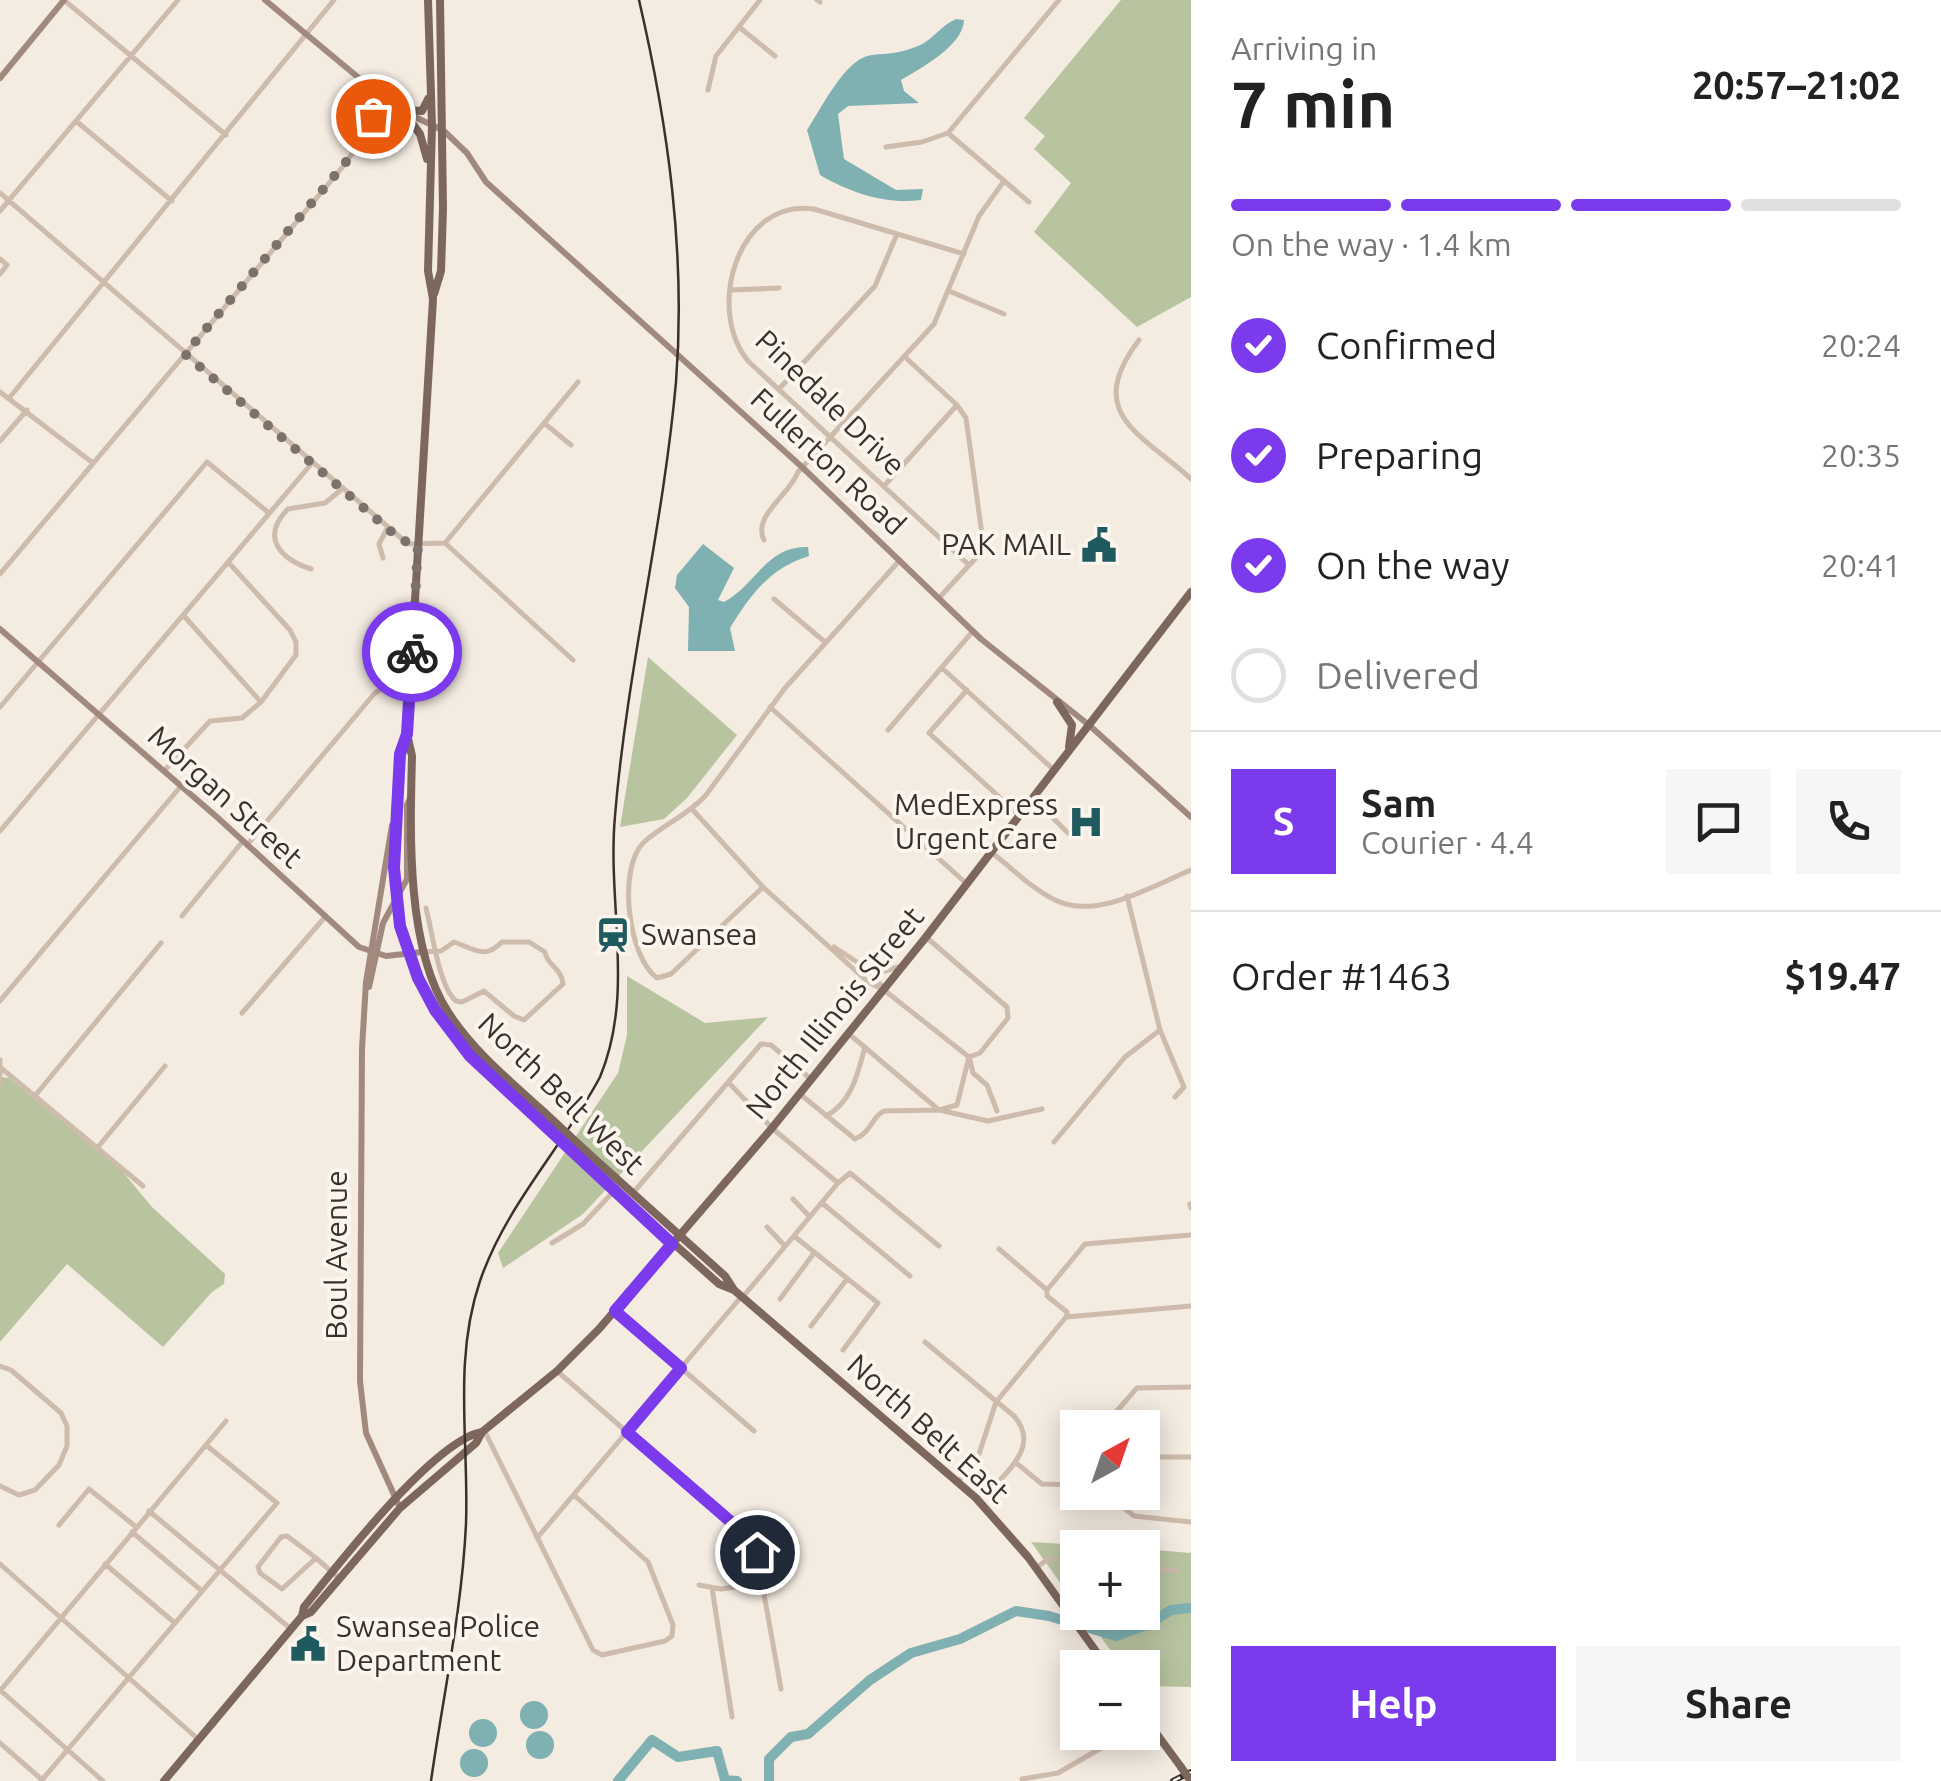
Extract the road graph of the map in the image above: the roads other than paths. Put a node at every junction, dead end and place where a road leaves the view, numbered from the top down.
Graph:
1 (64, 0) edge
2 (178, 0) edge
3 (265, 0) edge
4 (334, 0) edge
5 (428, 0) edge
6 (440, 0) edge
7 (760, 0) edge
8 (1059, 0) edge
9 (739, 28) junction
10 (306, 35) junction
11 (776, 56) dead end
12 (130, 57) junction
13 (0, 78) edge
14 (431, 85) junction
15 (708, 90) dead end
16 (377, 93) junction
17 (402, 110) junction
18 (76, 120) junction
19 (432, 126) junction
20 (444, 131) junction
21 (948, 133) junction
22 (226, 135) junction
23 (886, 147) dead end
24 (431, 172) junction
25 (1004, 180) junction
26 (0, 193) edge
27 (9, 200) junction
28 (172, 202) junction
29 (1028, 202) dead end
30 (0, 212) edge
31 (896, 234) junction
32 (964, 254) junction
33 (0, 259) edge
34 (0, 274) edge
35 (104, 284) junction
36 (779, 288) dead end
37 (731, 290) junction
38 (949, 291) junction
39 (433, 299) junction
40 (1004, 314) dead end
41 (1138, 340) dead end
42 (185, 354) junction
43 (905, 357) junction
44 (578, 382) dead end
45 (779, 389) junction
46 (0, 392) edge
47 (10, 397) junction
48 (957, 405) junction
49 (27, 410) junction
50 (544, 423) junction
51 (831, 437) junction
52 (0, 442) edge
53 (571, 445) dead end
54 (312, 462) junction
55 (92, 463) junction
56 (802, 468) junction
57 (1191, 477) edge
58 (884, 486) junction
59 (342, 489) junction
60 (270, 514) junction
61 (388, 527) junction
62 (764, 540) dead end
63 (445, 544) junction
64 (418, 545) junction
65 (383, 558) dead end
66 (900, 560) junction
67 (229, 562) junction
68 (970, 565) junction
69 (311, 569) dead end
70 (0, 574) edge
71 (1191, 592) edge
72 (939, 598) junction
73 (774, 599) dead end
74 (184, 616) junction
75 (0, 629) edge
76 (973, 631) junction
77 (825, 642) junction
78 (572, 660) dead end
79 (38, 662) junction
80 (942, 668) junction
81 (410, 679) junction
82 (966, 690) junction
83 (261, 702) junction
84 (1058, 702) junction
85 (0, 707) edge
86 (770, 707) junction
87 (100, 716) junction
88 (1089, 725) junction
89 (888, 730) dead end
90 (407, 734) junction
91 (1066, 754) junction
92 (164, 771) junction
93 (1054, 771) junction
94 (181, 786) junction
95 (412, 795) junction
96 (1033, 798) junction
97 (396, 805) junction
98 (692, 810) junction
99 (1020, 816) junction
100 (1191, 817) edge
101 (0, 831) edge
102 (1068, 833) dead end
103 (245, 843) junction
104 (992, 852) junction
105 (1191, 870) edge
106 (967, 884) junction
107 (763, 886) junction
108 (1127, 896) junction
109 (396, 900) junction
110 (426, 908) dead end
111 (182, 916) dead end
112 (326, 917) junction
113 (374, 936) junction
114 (926, 938) junction
115 (352, 941) junction
116 (161, 942) dead end
117 (830, 945) junction
118 (436, 949) junction
119 (422, 952) junction
120 (373, 954) junction
121 (409, 955) junction
122 (905, 964) junction
123 (872, 975) junction
124 (884, 990) junction
125 (0, 1001) edge
126 (242, 1013) dead end
127 (1160, 1030) junction
128 (849, 1034) junction
129 (865, 1046) junction
130 (970, 1057) junction
131 (0, 1060) edge
132 (165, 1066) dead end
133 (2, 1068) edge
134 (812, 1080) junction
135 (728, 1082) junction
136 (0, 1085) edge
137 (800, 1094) junction
138 (34, 1096) junction
139 (1176, 1097) dead end
140 (1042, 1109) dead end
141 (938, 1110) junction
142 (997, 1110) dead end
143 (540, 1116) junction
144 (826, 1116) junction
145 (772, 1128) junction
146 (1054, 1142) dead end
147 (98, 1147) junction
148 (584, 1156) junction
149 (838, 1183) junction
150 (142, 1186) dead end
151 (614, 1191) junction
152 (632, 1194) junction
153 (793, 1199) dead end
154 (822, 1203) junction
155 (810, 1216) junction
156 (766, 1228) dead end
157 (1191, 1234) edge
158 (794, 1236) junction
159 (675, 1240) junction
160 (552, 1243) dead end
161 (784, 1245) junction
162 (939, 1246) dead end
163 (999, 1249) dead end
164 (814, 1253) junction
165 (910, 1276) dead end
166 (847, 1279) junction
167 (1047, 1290) junction
168 (739, 1295) junction
169 (780, 1298) dead end
170 (1191, 1306) edge
171 (615, 1311) junction
172 (1066, 1316) junction
173 (810, 1326) dead end
174 (925, 1342) dead end
175 (843, 1350) dead end
176 (0, 1366) edge
177 (681, 1368) junction
178 (557, 1371) junction
179 (1191, 1387) edge
180 (996, 1402) junction
181 (1117, 1410) edge
182 (226, 1421) dead end
183 (754, 1430) dead end
184 (483, 1431) junction
185 (627, 1432) junction
186 (206, 1444) junction
187 (1160, 1457) edge
188 (1191, 1457) edge
189 (1015, 1462) junction
190 (959, 1481) junction
191 (1060, 1484) edge
192 (0, 1486) edge
193 (991, 1490) dead end
194 (574, 1496) junction
195 (395, 1499) junction
196 (400, 1508) junction
197 (1126, 1510) edge
198 (149, 1511) junction
199 (1191, 1522) edge
200 (59, 1525) dead end
201 (134, 1529) junction
202 (537, 1538) junction
203 (1060, 1557) edge
204 (316, 1558) junction
205 (0, 1564) edge
206 (104, 1564) junction
207 (1036, 1568) junction
208 (220, 1570) junction
209 (1160, 1570) edge
210 (1177, 1571) dead end
211 (336, 1576) junction
212 (698, 1584) dead end
213 (764, 1584) junction
214 (712, 1588) junction
215 (202, 1591) junction
216 (60, 1617) junction
217 (175, 1622) junction
218 (291, 1628) junction
219 (1095, 1650) edge
220 (126, 1679) junction
221 (782, 1689) dead end
222 (0, 1691) edge
223 (732, 1717) dead end
224 (198, 1739) junction
225 (1160, 1740) edge
226 (0, 1744) edge
227 (68, 1750) junction
228 (1098, 1750) edge
229 (1022, 1779) edge
230 (1191, 1780) edge
231 (42, 1781) edge
232 (103, 1781) edge
233 (164, 1781) edge

1 - 12 street
1 - 13 street
2 - 12 street
3 - 10 street
4 - 10 street
5 - 14 main road, North Belt West
6 - 20 main road, North Belt West
7 - 9 street
8 - 21 street
9 - 11 street
9 - 15 street
10 - 16 street
10 - 22 street
12 - 18 street
12 - 22 street
14 - 17 main road
14 - 19 main road, North Belt West
16 - 17 street
16 - 42 street
17 - 19 street
17 - 24 main road
18 - 27 street
18 - 28 street
19 - 20 street
19 - 24 main road, North Belt West
20 - 39 main road, North Belt West
20 - 56 street, Fullerton Road
21 - 23 street
21 - 25 street
22 - 28 street
24 - 39 main road, North Belt West
25 - 29 street
25 - 32 street
26 - 27 street
27 - 30 street
27 - 35 street
28 - 35 street
31 - 32 street, Pinedale Drive
31 - 37 street, Pinedale Drive
31 - 45 street
32 - 38 street
33 - 34 street
35 - 42 street
35 - 47 street
36 - 37 street
37 - 45 street, Pinedale Drive
38 - 40 street
38 - 43 street
39 - 64 main road, North Belt West
41 - 57 street
42 - 54 street
42 - 55 street
43 - 48 street
43 - 51 street
44 - 50 street
45 - 51 street, Pinedale Drive
46 - 47 street
47 - 49 street
48 - 58 street
48 - 68 street
49 - 52 street
49 - 55 street
50 - 53 street
50 - 63 street
51 - 56 street
51 - 58 street, Pinedale Drive
54 - 59 street
54 - 60 street
55 - 70 street
56 - 62 street
56 - 66 street, Fullerton Road
58 - 68 street, Pinedale Drive
59 - 61 street
59 - 69 street
60 - 67 street
60 - 79 street
61 - 64 street
61 - 65 street
63 - 64 street
63 - 78 street
64 - 81 main road, North Belt West
66 - 72 street, Fullerton Road
66 - 77 street
67 - 74 street
67 - 83 street
68 - 72 street
71 - 88 main road, North Illinois Street
72 - 76 street, Fullerton Road
73 - 77 street
74 - 83 street
74 - 87 street
75 - 79 street, Morgan Street
76 - 80 street
76 - 84 street, Fullerton Road
77 - 86 street
79 - 85 street
79 - 87 street, Morgan Street
80 - 82 street
80 - 89 street
81 - 90 main road, North Belt West
81 - 103 street
82 - 93 street
82 - 99 street
83 - 92 street
84 - 88 street, Fullerton Road
84 - 91 main road
86 - 98 street
86 - 106 street
87 - 92 street, Morgan Street
87 - 101 street
88 - 91 main road, North Illinois Street
88 - 100 street, Fullerton Road
90 - 95 main road, North Belt West
90 - 97 main road, North Belt West
91 - 93 main road, North Illinois Street
92 - 94 street, Morgan Street
93 - 96 main road, North Illinois Street
94 - 103 street, Morgan Street
94 - 125 street
95 - 109 street, Boul Avenue
95 - 119 main road, North Belt West
96 - 99 main road, North Illinois Street
96 - 102 street
97 - 109 main road, North Belt West
97 - 113 street, Boul Avenue
98 - 107 street
98 - 107 street
99 - 104 main road, North Illinois Street
103 - 111 street
103 - 112 street, Morgan Street
104 - 106 main road, North Illinois Street
104 - 108 street
105 - 108 street
106 - 114 main road, North Illinois Street
107 - 117 street
108 - 127 street
109 - 120 street, Boul Avenue
109 - 121 main road, North Belt West
110 - 118 street
112 - 115 street, Morgan Street
112 - 126 street
113 - 115 street
113 - 120 street, Boul Avenue
114 - 122 main road, North Illinois Street
114 - 130 street
115 - 120 street, Morgan Street
116 - 138 street
117 - 123 street
117 - 124 street
118 - 118 street
118 - 119 street
119 - 121 street
119 - 143 main road, North Belt West
120 - 121 street
120 - 195 street, Boul Avenue
121 - 143 main road, North Belt West
122 - 123 street
122 - 124 main road, North Illinois Street
123 - 124 street
124 - 128 main road, North Illinois Street
124 - 130 street
127 - 139 street
127 - 146 street
128 - 129 street
128 - 134 main road, North Illinois Street
129 - 141 street
129 - 144 street
130 - 141 street
130 - 142 street
131 - 133 street
132 - 147 street
133 - 136 street
133 - 138 street
134 - 135 street
134 - 137 main road, North Illinois Street
135 - 145 street
135 - 152 street
137 - 144 street
137 - 145 main road, North Illinois Street
138 - 147 street
140 - 141 street
141 - 144 street
143 - 148 main road, North Belt West, bridge
145 - 149 street
145 - 159 main road, North Illinois Street
147 - 150 street
148 - 151 main road, North Belt West
148 - 152 main road, North Belt West
149 - 154 street
149 - 162 street
151 - 159 main road, North Belt West
151 - 160 street
152 - 159 main road, North Belt West
153 - 155 street
154 - 155 street
154 - 165 street
155 - 158 street
156 - 161 street
157 - 167 street
158 - 161 street
158 - 164 street
159 - 168 main road, North Belt East
159 - 171 main road, North Illinois Street
161 - 168 street
163 - 167 street
164 - 166 street
164 - 169 street
166 - 173 street
166 - 175 street
167 - 172 street
168 - 177 street
168 - 190 main road, North Belt East
170 - 172 street
171 - 177 street
171 - 178 main road, North Illinois Street
172 - 180 street
174 - 180 street
176 - 192 street
177 - 183 street
177 - 185 street
178 - 184 main road, North Illinois Street
178 - 185 street
179 - 181 street
180 - 189 street
180 - 190 street
182 - 186 street
184 - 195 main road, North Illinois Street
184 - 196 main road, North Illinois Street
184 - 202 street
185 - 194 street
185 - 213 street
186 - 198 street
186 - 208 street
187 - 188 street
189 - 191 street
189 - 193 street
190 - 207 main road, North Belt East
194 - 202 street
194 - 202 street
195 - 196 street, Boul Avenue
195 - 211 main road, North Illinois Street
196 - 211 main road, North Illinois Street
197 - 199 street
198 - 201 street
198 - 208 street
200 - 201 street
201 - 206 street
201 - 215 street
203 - 207 street
204 - 204 street
204 - 211 street
205 - 216 street
206 - 216 street
206 - 217 street
207 - 219 main road, North Belt East
208 - 215 street
208 - 218 street
209 - 210 street
211 - 218 main road, North Illinois Street
212 - 214 street
213 - 214 street
213 - 221 street
214 - 223 street
215 - 217 street
216 - 220 street
216 - 222 street
217 - 220 street
218 - 224 main road, North Illinois Street
220 - 224 street
220 - 227 street
222 - 227 street
224 - 233 main road, North Illinois Street
225 - 230 main road, bridge
226 - 231 street
227 - 231 street
227 - 232 street
228 - 229 street

